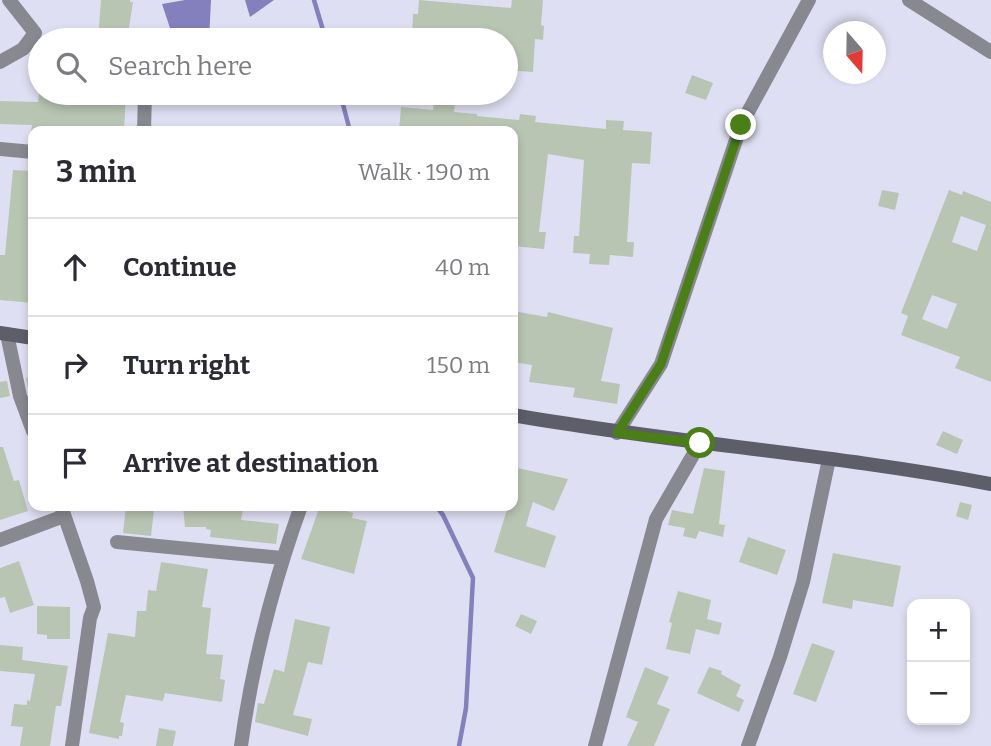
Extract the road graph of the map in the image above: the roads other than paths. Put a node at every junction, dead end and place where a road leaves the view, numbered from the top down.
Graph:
1 (9, 0) edge
2 (809, 0) edge
3 (909, 0) edge
4 (32, 28) edge
5 (28, 42) edge
6 (991, 52) edge
7 (0, 62) edge
8 (145, 105) edge
9 (144, 126) edge
10 (0, 149) edge
11 (28, 152) edge
12 (4, 334) edge
13 (28, 337) edge
14 (518, 416) edge
15 (28, 418) edge
16 (617, 433) junction
17 (700, 443) junction
18 (829, 459) junction
19 (991, 484) edge
20 (62, 511) edge
21 (299, 511) edge
22 (0, 540) edge
23 (117, 542) dead end
24 (282, 558) junction
25 (72, 746) edge
26 (241, 746) edge
27 (595, 746) edge
28 (748, 746) edge

1 - 4 street
2 - 16 street
3 - 6 street
5 - 7 street
8 - 9 street
10 - 11 street
12 - 13 main road
12 - 15 street
14 - 16 main road
16 - 17 main road
17 - 18 main road
17 - 27 street
18 - 19 main road
18 - 28 street
20 - 22 street
20 - 25 street
21 - 24 street
23 - 24 street
24 - 26 street

